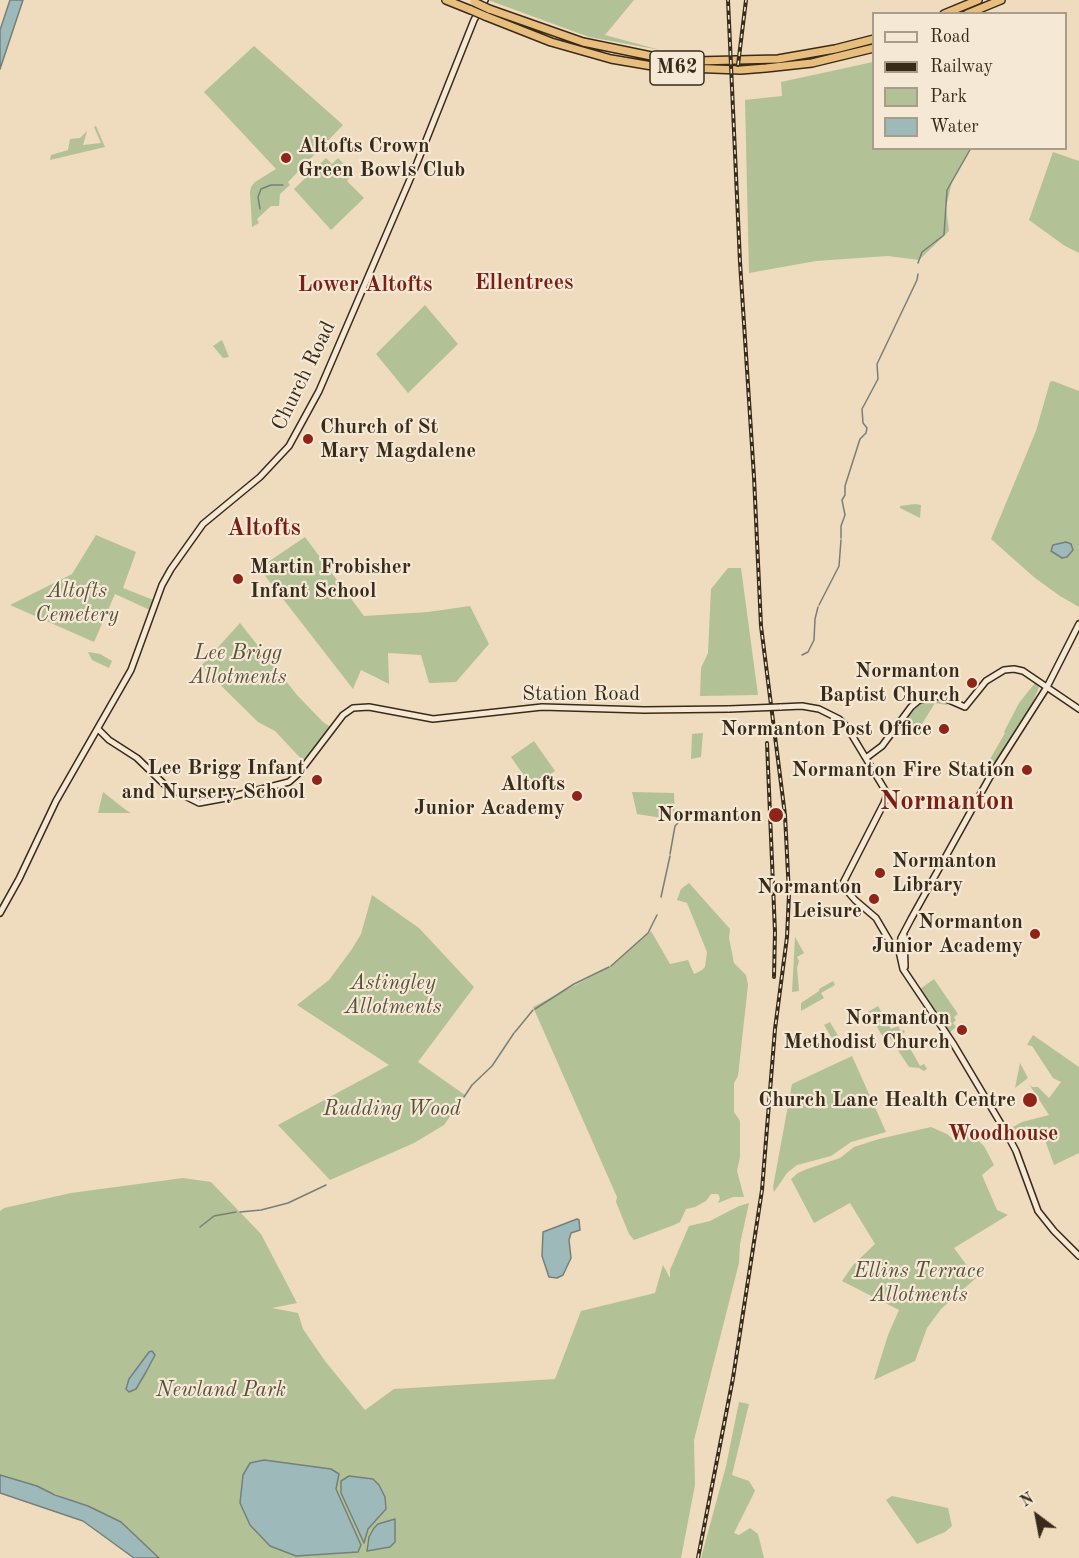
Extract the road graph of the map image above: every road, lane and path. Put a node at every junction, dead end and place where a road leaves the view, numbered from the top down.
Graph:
1 (446, 0) edge
2 (485, 0) edge
3 (978, 0) edge
4 (1001, 0) edge
5 (472, 1) edge
6 (949, 12) edge
7 (972, 12) edge
8 (872, 39) edge
9 (872, 48) edge
10 (1079, 624) edge
11 (1047, 687) junction
12 (1079, 709) edge
13 (98, 729) junction
14 (866, 758) junction
15 (0, 912) edge
16 (903, 937) junction
17 (892, 944) junction
18 (902, 950) junction
19 (901, 965) junction
20 (905, 972) junction
21 (1079, 1256) edge

1 - 9 highway, M62, bridge
2 - 13 street, Church Road
3 - 6 highway
4 - 7 highway
5 - 8 highway, M62, bridge
10 - 11 street
11 - 12 street
11 - 14 street
11 - 16 street
13 - 14 street, Station Road, bridge
13 - 15 street, Church Road
14 - 17 street, Station Road
16 - 17 street
16 - 18 street
17 - 18 street
17 - 19 street
18 - 19 street
18 - 20 street
19 - 20 street
20 - 21 street

